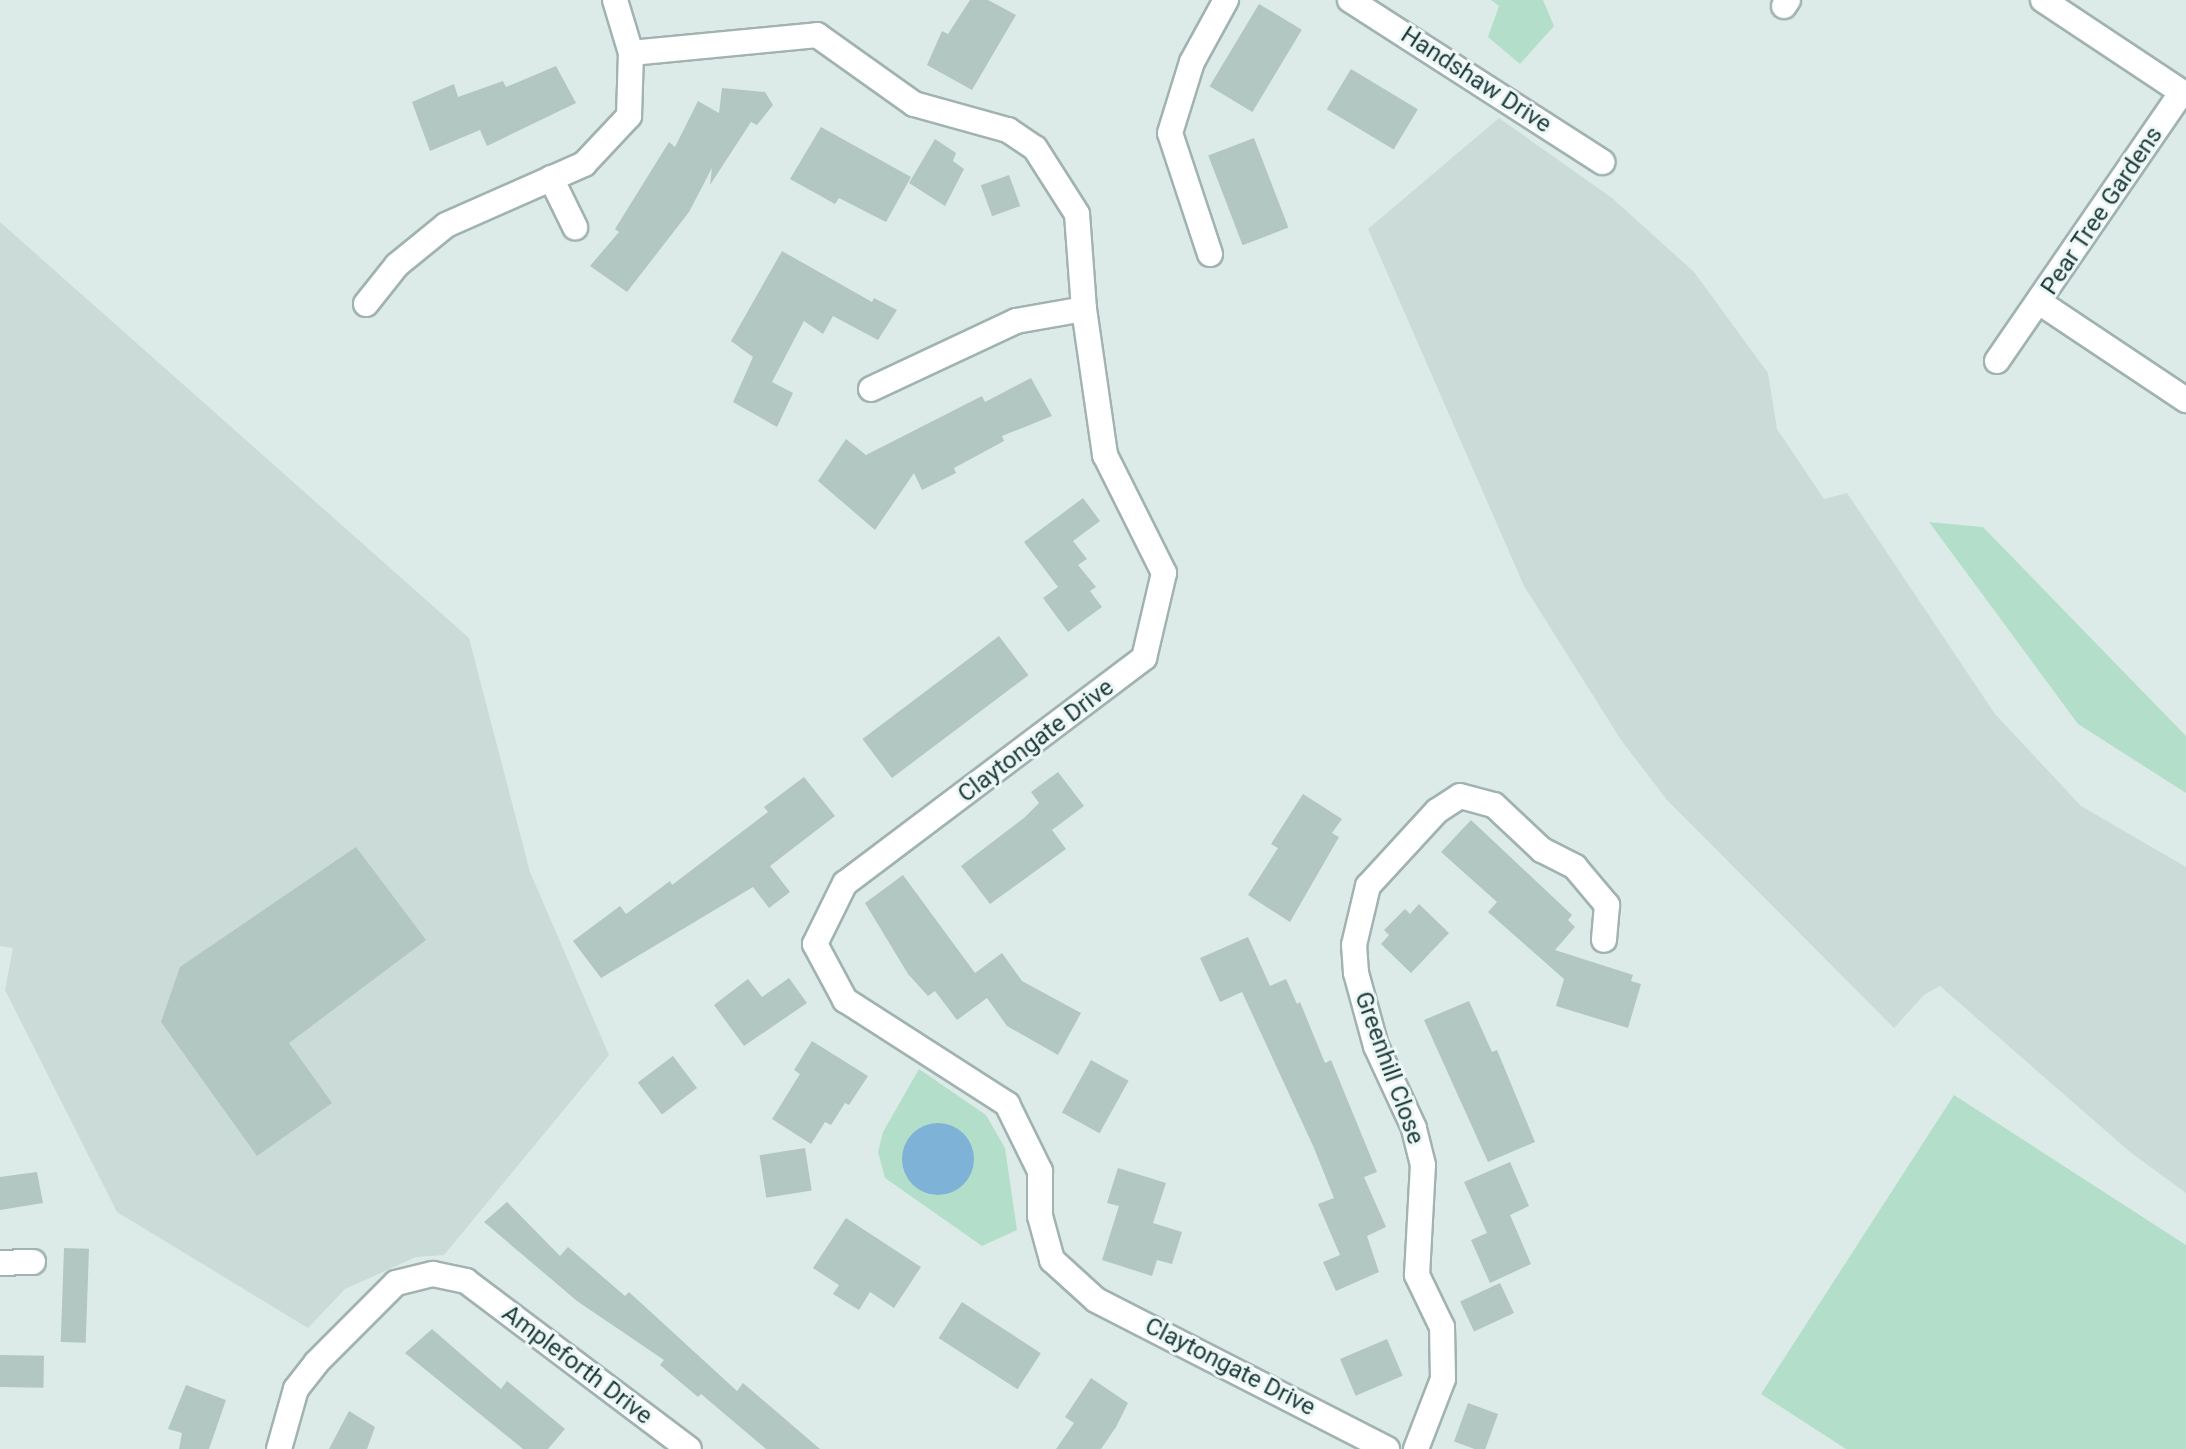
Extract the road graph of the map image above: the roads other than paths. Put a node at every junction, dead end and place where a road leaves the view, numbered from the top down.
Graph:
1 (615, 0) edge
2 (1226, 0) edge
3 (1350, 0) edge
4 (2043, 0) edge
5 (631, 53) junction
6 (2184, 94) edge
7 (1602, 162) dead end
8 (551, 178) junction
9 (575, 227) dead end
10 (1210, 254) dead end
11 (2039, 302) junction
12 (366, 304) dead end
13 (1084, 309) junction
14 (1997, 361) dead end
15 (871, 389) dead end
16 (2186, 400) edge
17 (1604, 940) dead end
18 (33, 1262) dead end
19 (0, 1263) edge
20 (279, 1449) edge
21 (689, 1449) edge
22 (1387, 1449) edge
23 (1416, 1449) edge

1 - 5 street
2 - 10 street
3 - 7 street, Handshaw Drive
4 - 6 street
5 - 8 street
5 - 13 street, Claytongate Drive
6 - 11 street, Pear Tree Gardens
8 - 9 street
8 - 12 street
11 - 14 street
11 - 16 street, Pear Tree Gardens
13 - 15 street
13 - 22 street, Claytongate Drive
17 - 23 street, Greenhill Close
18 - 19 street
20 - 21 street, Ampleforth Drive

